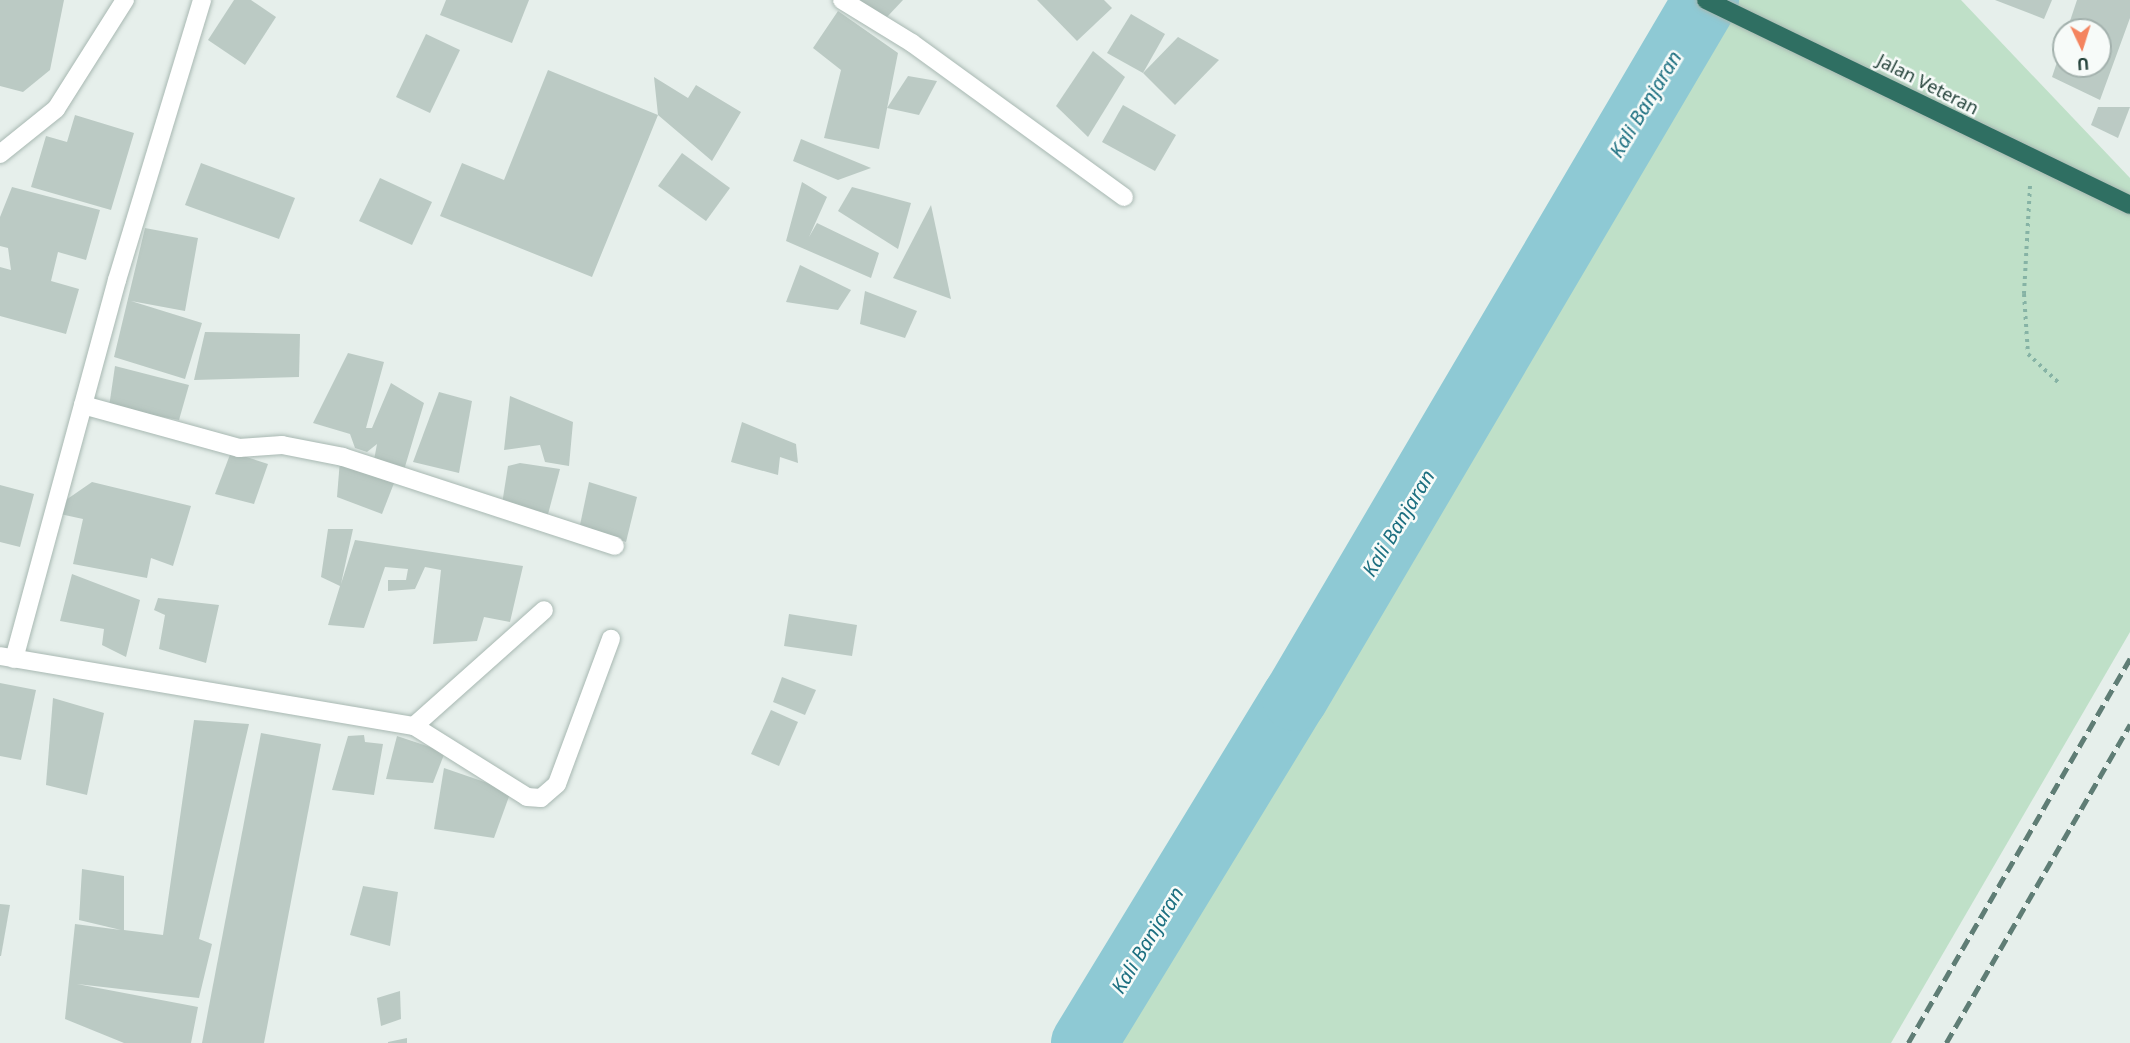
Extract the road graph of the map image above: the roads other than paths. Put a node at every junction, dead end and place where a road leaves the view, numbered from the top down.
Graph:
1 (124, 0) edge
2 (202, 0) edge
3 (842, 0) edge
4 (1706, 0) edge
5 (0, 154) edge
6 (1124, 197) dead end
7 (2130, 205) edge
8 (83, 405) junction
9 (615, 546) dead end
10 (544, 610) dead end
11 (611, 639) dead end
12 (7, 657) edge
13 (414, 726) junction

1 - 5 street
2 - 8 street
3 - 6 street
4 - 7 highway, Jalan Veteran
8 - 9 street
8 - 12 street
10 - 13 street
11 - 13 street
12 - 13 street

